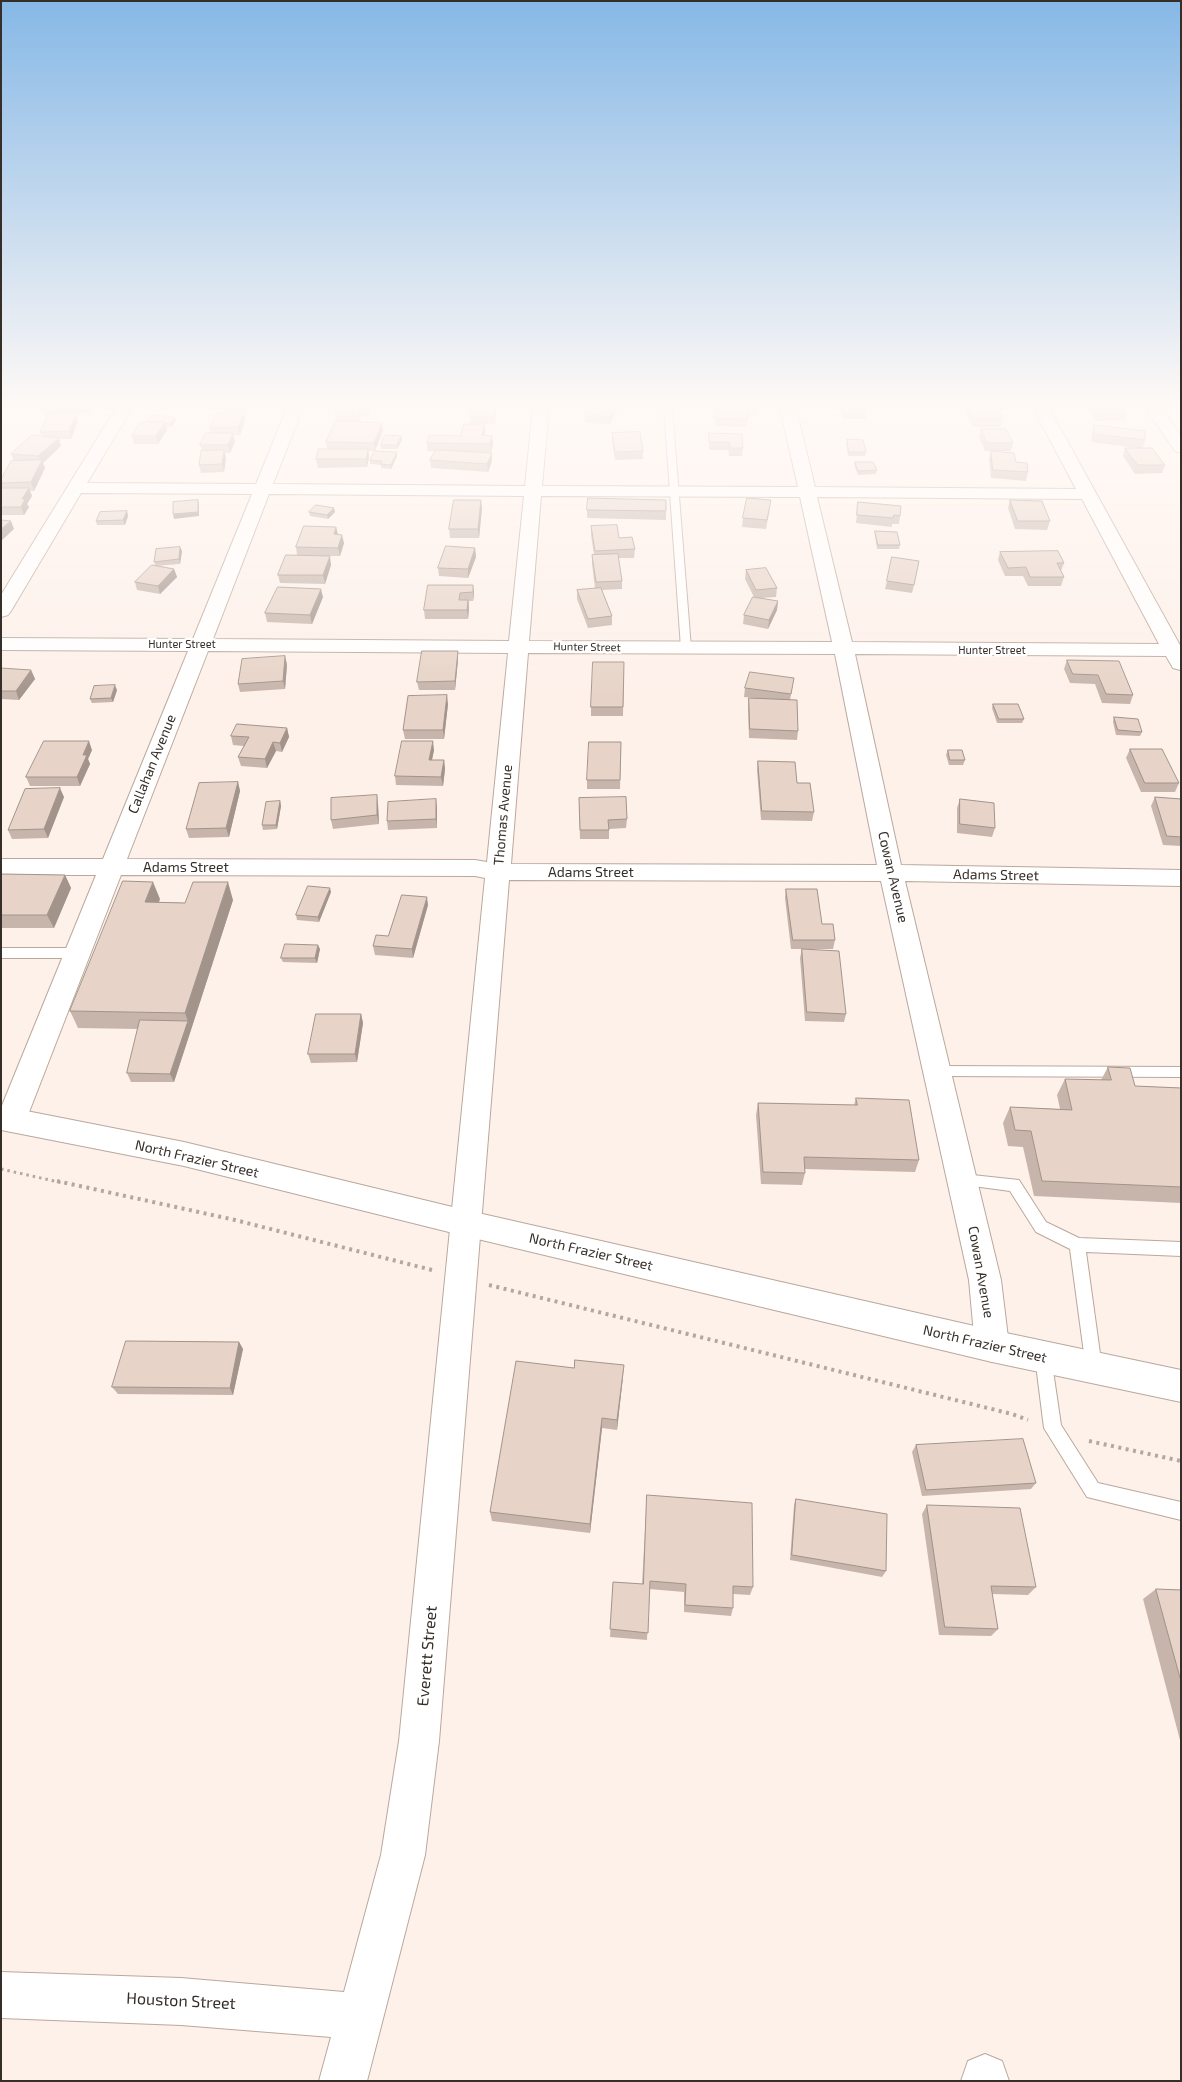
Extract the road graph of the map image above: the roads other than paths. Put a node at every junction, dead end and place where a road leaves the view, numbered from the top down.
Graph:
1 (66, 505) edge
2 (256, 505) edge
3 (533, 505) edge
4 (676, 505) edge
5 (812, 505) edge
6 (1094, 505) edge
7 (1, 611) edge
8 (1, 644) edge
9 (202, 644) junction
10 (519, 646) junction
11 (686, 648) junction
12 (844, 650) junction
13 (1177, 658) edge
14 (1, 866) edge
15 (110, 867) junction
16 (498, 872) junction
17 (891, 873) junction
18 (1181, 878) edge
19 (76, 952) junction
20 (1, 953) edge
21 (937, 1071) junction
22 (1181, 1072) edge
23 (6, 1119) edge
24 (962, 1180) junction
25 (464, 1223) junction
26 (1077, 1245) junction
27 (1181, 1249) edge
28 (992, 1346) junction
29 (1043, 1357) junction
30 (1094, 1368) junction
31 (1181, 1386) edge
32 (1181, 1511) edge
33 (1, 1995) edge
34 (361, 2017) junction
35 (343, 2081) edge

1 - 7 street
2 - 9 street, Callahan Avenue
3 - 10 street, Thomas Avenue
4 - 11 lane
5 - 12 street, Cowan Avenue
6 - 13 street
8 - 9 street, Hunter Street
9 - 10 street, Hunter Street
9 - 15 street, Callahan Avenue
10 - 11 street, Hunter Street
10 - 16 street, Thomas Avenue
11 - 12 street, Hunter Street
12 - 13 street, Hunter Street
12 - 17 street, Cowan Avenue
14 - 15 street, Adams Street
15 - 16 street, Adams Street
15 - 19 street, Callahan Avenue
16 - 17 street, Adams Street
16 - 25 street, Thomas Avenue
17 - 18 street, Adams Street
17 - 21 street, Cowan Avenue
19 - 20 lane
19 - 23 street, Callahan Avenue
21 - 22 lane
21 - 24 street, Cowan Avenue
23 - 25 street, North Frazier Street
24 - 26 lane
24 - 28 street, Cowan Avenue
25 - 28 street, North Frazier Street
25 - 34 street, Everett Street
26 - 27 lane
26 - 30 lane
28 - 29 street, North Frazier Street
29 - 30 street, North Frazier Street
29 - 32 lane
30 - 31 street, North Frazier Street
33 - 34 street, Houston Street
34 - 35 street, Everett Street

